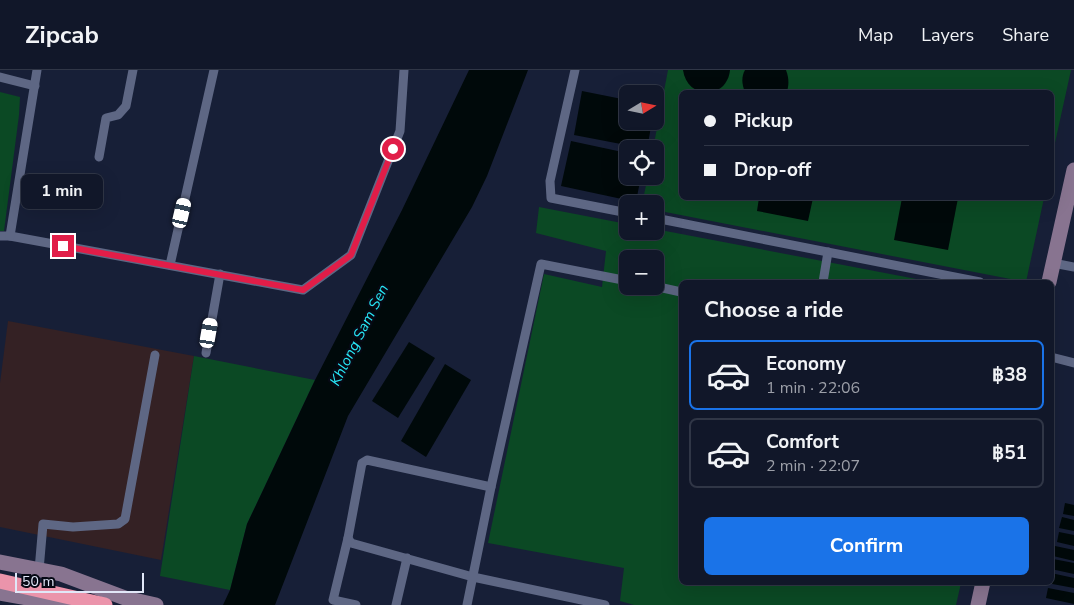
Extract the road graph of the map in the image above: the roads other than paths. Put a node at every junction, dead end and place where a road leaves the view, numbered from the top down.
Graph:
1 (37, 70) edge
2 (133, 70) edge
3 (214, 70) edge
4 (404, 70) edge
5 (576, 70) edge
6 (0, 77) edge
7 (35, 86) junction
8 (99, 157) dead end
9 (1074, 170) edge
10 (619, 211) edge
11 (664, 220) edge
12 (0, 236) edge
13 (10, 236) junction
14 (828, 252) junction
15 (1053, 264) junction
16 (170, 265) junction
17 (1074, 267) edge
18 (220, 274) junction
19 (619, 279) edge
20 (823, 280) edge
21 (970, 280) edge
22 (1049, 280) edge
23 (664, 288) edge
24 (679, 292) edge
25 (206, 353) dead end
26 (155, 355) dead end
27 (1054, 358) edge
28 (1074, 363) edge
29 (491, 487) junction
30 (348, 538) junction
31 (407, 558) junction
32 (0, 562) edge
33 (39, 570) junction
34 (473, 577) junction
35 (0, 581) edge
36 (982, 585) edge
37 (0, 593) edge
38 (126, 598) junction
39 (105, 605) edge
40 (156, 605) edge
41 (356, 605) edge
42 (396, 605) edge
43 (467, 605) edge
44 (605, 605) edge
45 (978, 605) edge

1 - 7 lane
2 - 8 lane
3 - 16 lane
4 - 18 lane
5 - 10 lane
6 - 7 lane
7 - 13 lane
9 - 15 main road
11 - 14 lane
12 - 13 lane
13 - 16 lane
14 - 20 lane
14 - 21 lane
15 - 17 lane
15 - 22 main road
16 - 18 lane
18 - 25 lane
19 - 29 lane
23 - 24 lane
26 - 33 lane
27 - 28 lane
29 - 30 lane
29 - 34 lane
30 - 31 lane
30 - 41 lane
31 - 34 lane
31 - 42 lane
32 - 33 main road
33 - 38 main road
34 - 43 lane
34 - 44 lane
35 - 39 highway
36 - 45 main road
37 - 38 main road
38 - 40 main road

